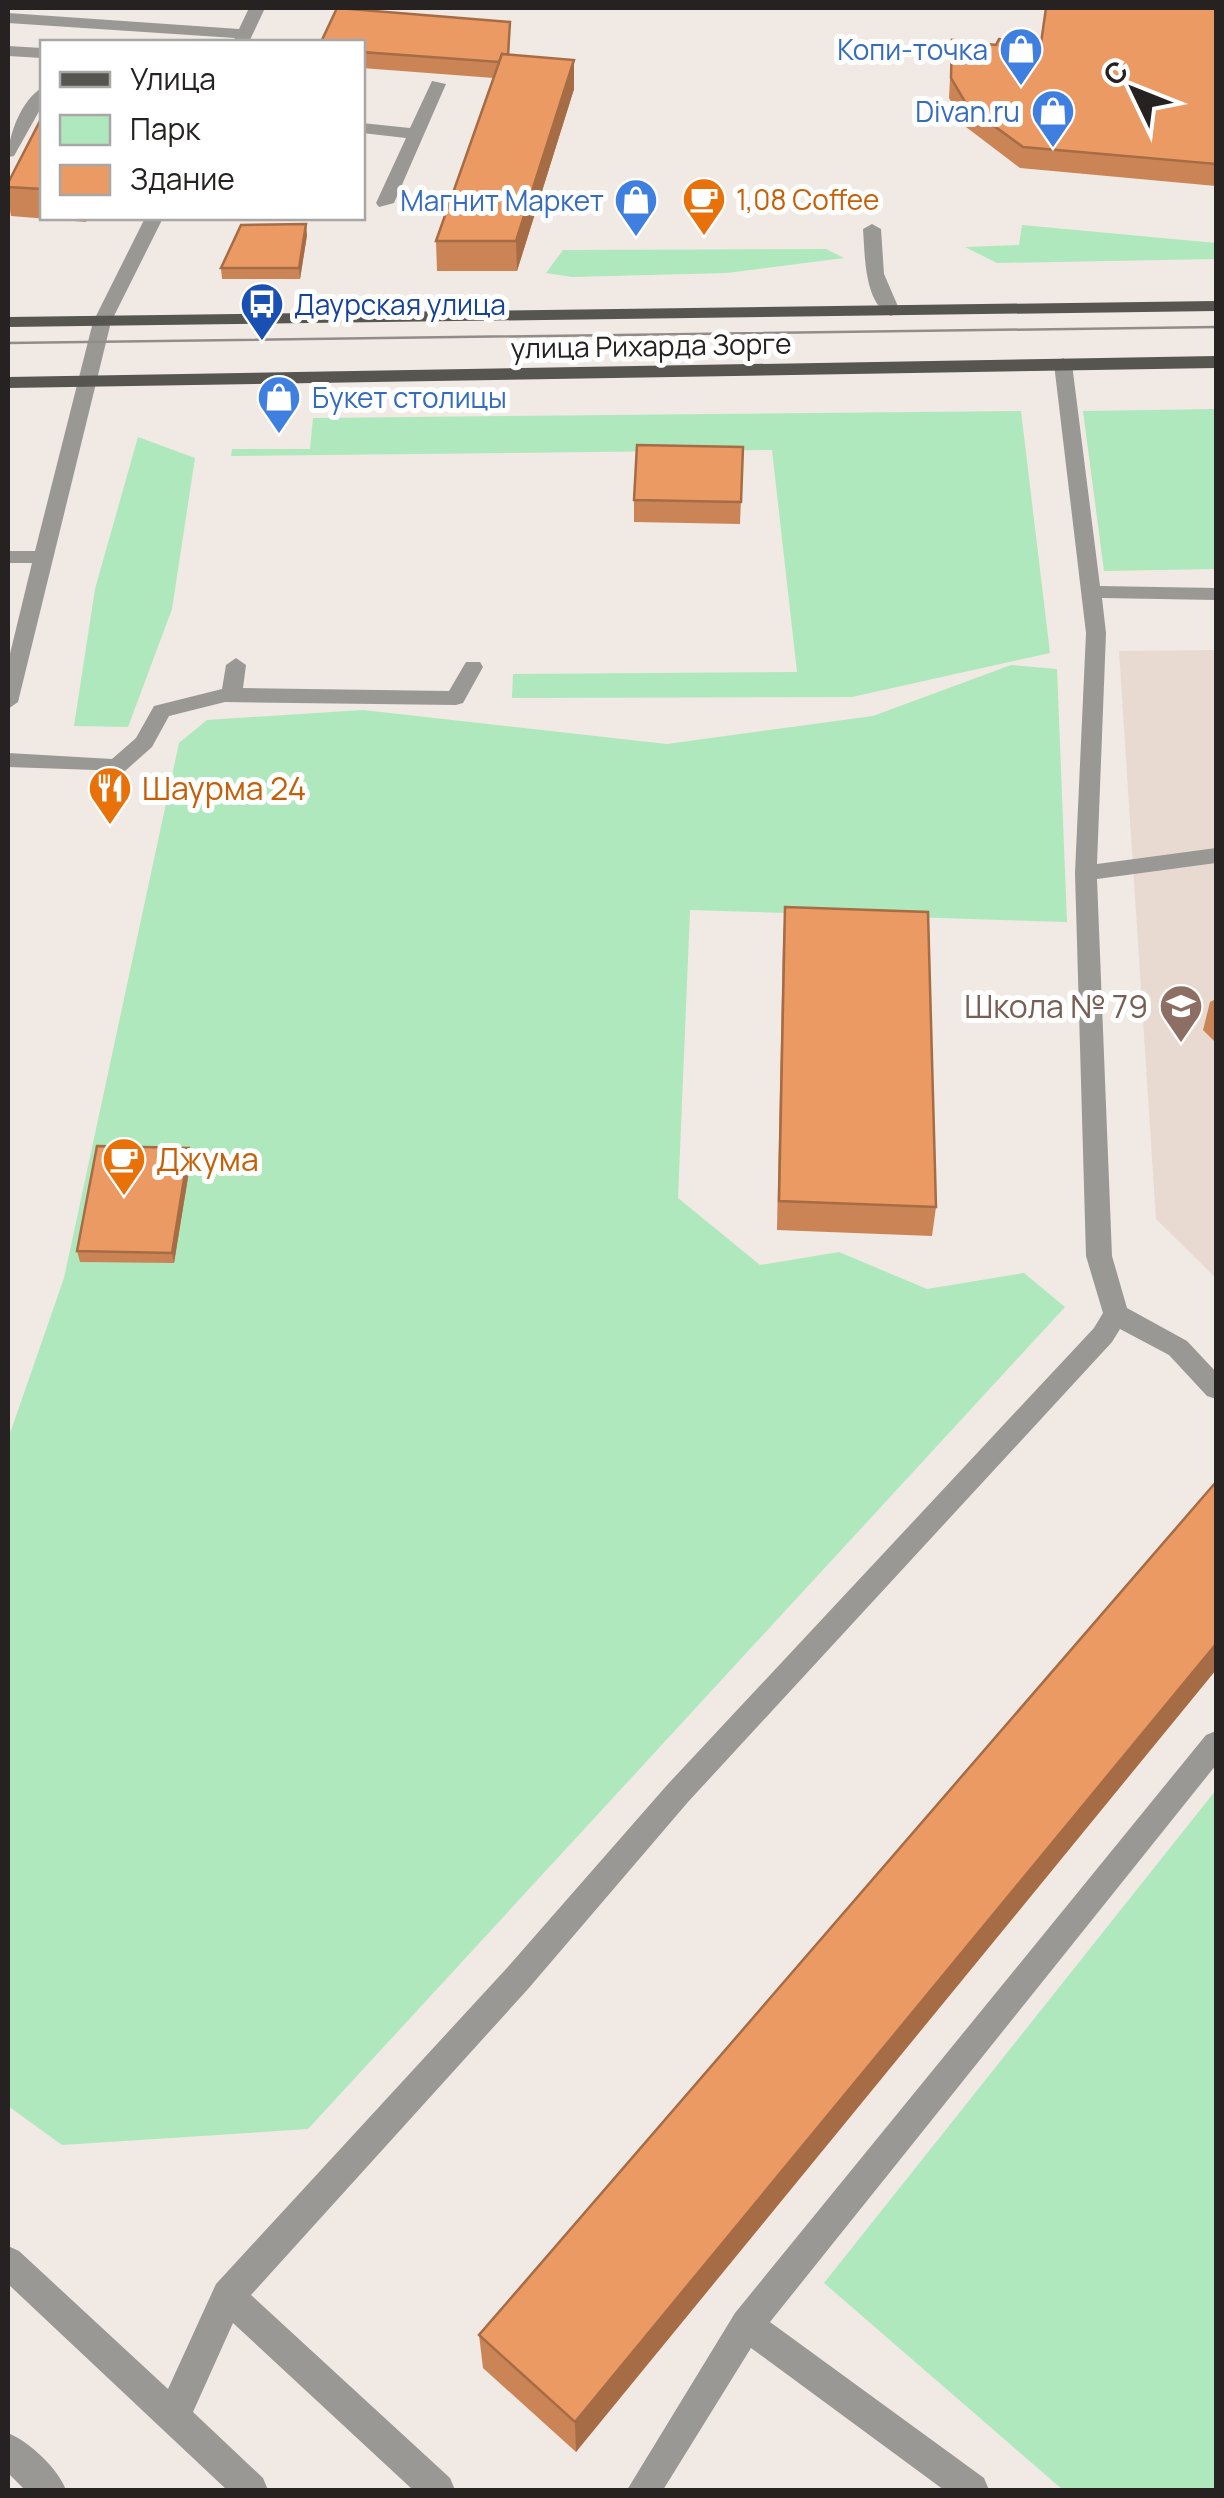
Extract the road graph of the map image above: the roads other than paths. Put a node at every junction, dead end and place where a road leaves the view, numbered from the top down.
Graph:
1 (103, 8) edge
2 (257, 8) edge
3 (8, 18) edge
4 (93, 24) junction
5 (243, 38) edge
6 (8, 51) edge
7 (40, 52) edge
8 (438, 84) dead end
9 (40, 96) edge
10 (365, 128) edge
11 (415, 134) junction
12 (8, 152) edge
13 (384, 204) dead end
14 (153, 220) edge
15 (872, 229) dead end
16 (1216, 306) edge
17 (891, 311) junction
18 (8, 322) edge
19 (102, 322) junction
20 (1216, 362) edge
21 (1063, 364) junction
22 (8, 383) edge
23 (86, 384) junction
24 (8, 557) edge
25 (44, 557) junction
26 (1092, 592) junction
27 (1216, 594) edge
28 (236, 665) dead end
29 (473, 667) dead end
30 (232, 696) junction
31 (8, 702) edge
32 (8, 760) edge
33 (1216, 856) edge
34 (1086, 873) junction
35 (1116, 1314) junction
36 (1216, 1388) edge
37 (1216, 1744) edge
38 (8, 2262) edge
39 (228, 2296) junction
40 (748, 2326) junction
41 (174, 2417) junction
42 (8, 2450) edge
43 (49, 2490) edge
44 (251, 2490) edge
45 (438, 2490) edge
46 (644, 2490) edge
47 (972, 2490) edge

1 - 4 street
2 - 5 street
3 - 4 street
4 - 5 street
6 - 7 street
8 - 11 street
9 - 12 street
10 - 11 street
11 - 13 street
14 - 19 street
15 - 17 street
16 - 17 main road, улица Рихарда Зорге
17 - 19 main road, улица Рихарда Зорге
18 - 19 main road, улица Рихарда Зорге
19 - 23 street
20 - 21 main road, улица Рихарда Зорге
21 - 23 main road, улица Рихарда Зорге
21 - 26 street
22 - 23 main road, улица Рихарда Зорге
23 - 25 street
24 - 25 street
25 - 31 street
26 - 27 street
26 - 34 street
28 - 30 street
29 - 30 street
30 - 32 street
33 - 34 street
34 - 35 street
35 - 36 street
35 - 39 street
37 - 40 street
38 - 41 street
39 - 41 street
39 - 45 street
40 - 46 street
40 - 47 street
41 - 44 street
42 - 43 street

